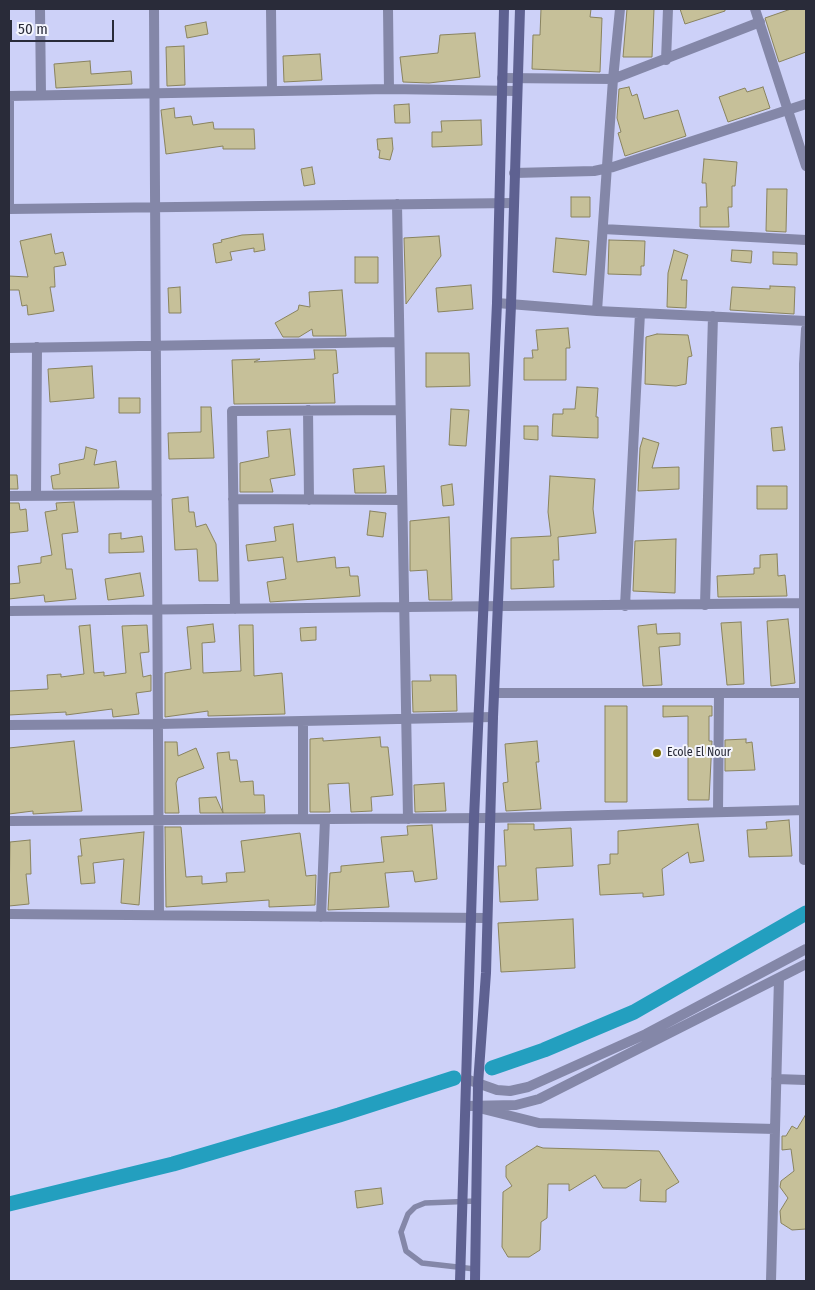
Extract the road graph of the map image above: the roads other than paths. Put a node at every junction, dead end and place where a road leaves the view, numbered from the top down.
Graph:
1 (40, 9) edge
2 (154, 9) edge
3 (271, 9) edge
4 (388, 9) edge
5 (504, 9) edge
6 (520, 9) edge
7 (620, 9) edge
8 (668, 9) edge
9 (756, 9) edge
10 (760, 22) junction
11 (666, 60) junction
12 (502, 78) junction
13 (517, 78) junction
14 (613, 79) junction
15 (389, 89) junction
16 (501, 90) junction
17 (272, 91) junction
18 (517, 91) junction
19 (155, 93) junction
20 (40, 95) junction
21 (9, 96) edge
22 (806, 104) edge
23 (789, 110) junction
24 (806, 166) edge
25 (607, 168) junction
26 (514, 172) junction
27 (513, 202) junction
28 (499, 203) junction
29 (397, 204) junction
30 (157, 206) junction
31 (9, 209) edge
32 (603, 228) junction
33 (806, 240) edge
34 (496, 303) junction
35 (511, 305) junction
36 (597, 311) junction
37 (640, 313) junction
38 (713, 316) junction
39 (806, 320) edge
40 (806, 329) edge
41 (399, 342) junction
42 (157, 345) junction
43 (37, 347) junction
44 (9, 348) edge
45 (308, 410) junction
46 (400, 410) junction
47 (805, 435) edge
48 (158, 495) junction
49 (9, 496) edge
50 (36, 496) junction
51 (234, 500) junction
52 (309, 500) junction
53 (402, 500) junction
54 (806, 604) edge
55 (705, 605) junction
56 (625, 606) junction
57 (483, 607) junction
58 (497, 607) junction
59 (403, 608) junction
60 (235, 609) junction
61 (158, 610) junction
62 (9, 611) edge
63 (805, 692) junction
64 (494, 693) junction
65 (719, 693) junction
66 (479, 717) junction
67 (493, 717) junction
68 (405, 719) junction
69 (303, 721) junction
70 (158, 724) junction
71 (9, 725) edge
72 (805, 810) edge
73 (718, 812) junction
74 (474, 818) junction
75 (489, 818) junction
76 (303, 819) junction
77 (408, 819) junction
78 (158, 820) junction
79 (324, 820) junction
80 (9, 821) edge
81 (804, 860) dead end
82 (9, 914) edge
83 (159, 915) junction
84 (321, 917) junction
85 (472, 918) junction
86 (487, 918) junction
87 (806, 950) edge
88 (806, 964) edge
89 (470, 972) junction
90 (486, 973) junction
91 (779, 978) junction
92 (466, 1079) junction
93 (776, 1079) junction
94 (806, 1080) edge
95 (478, 1084) junction
96 (514, 1090) junction
97 (516, 1105) junction
98 (466, 1106) junction
99 (478, 1107) junction
100 (775, 1129) junction
101 (476, 1201) junction
102 (462, 1202) junction
103 (460, 1268) junction
104 (476, 1269) junction
105 (460, 1281) edge
106 (475, 1281) edge
107 (771, 1281) edge

1 - 20 street
2 - 19 street
3 - 17 street
4 - 15 street
5 - 12 main road
6 - 13 main road
7 - 14 street
8 - 11 street
9 - 10 street
10 - 11 street
10 - 23 street
11 - 14 street
12 - 13 street
12 - 16 main road
13 - 14 street
13 - 18 main road
14 - 25 street
15 - 16 street
15 - 17 street
16 - 18 street
16 - 28 main road
17 - 19 street
18 - 26 main road
19 - 20 street
19 - 30 street
20 - 21 street
21 - 31 street
22 - 23 street
23 - 24 street
23 - 25 street
25 - 26 street
25 - 32 street
26 - 27 main road
27 - 28 street
27 - 35 main road
28 - 29 street
28 - 34 main road
29 - 30 street
29 - 41 street
30 - 31 street
30 - 42 street
32 - 33 street
32 - 36 street
34 - 35 street
34 - 57 main road
35 - 36 street
35 - 58 main road
36 - 37 street
37 - 38 street
37 - 56 street
38 - 39 street
38 - 55 street
40 - 47 street
41 - 42 street
41 - 46 street
42 - 43 street
42 - 48 street
43 - 44 street
43 - 50 street
45 - 46 street
45 - 51 street
45 - 52 street
46 - 53 street
47 - 54 street
48 - 50 street
48 - 61 street
49 - 50 street
51 - 52 street
51 - 60 street
52 - 53 street
53 - 59 street
54 - 55 street
54 - 63 street
55 - 56 street
56 - 58 street
57 - 58 street
57 - 59 street
57 - 66 main road
58 - 64 main road
59 - 60 street
59 - 68 street
60 - 61 street
61 - 62 street
61 - 70 street
63 - 65 street
63 - 72 street
64 - 65 street
64 - 67 main road
65 - 73 street
66 - 67 street
66 - 68 street
66 - 74 main road
67 - 75 main road
68 - 69 street
68 - 77 street
69 - 70 street
69 - 76 street
70 - 71 street
70 - 78 street
72 - 73 street
72 - 81 street
73 - 75 street
74 - 75 street
74 - 77 street
74 - 85 main road
75 - 86 main road
76 - 78 street
76 - 79 street
77 - 79 street
78 - 80 street
78 - 83 street
79 - 84 street
82 - 83 street
83 - 84 street
84 - 85 street
85 - 86 street
85 - 89 main road
86 - 90 main road
87 - 96 street
88 - 91 street
89 - 90 main road
89 - 92 main road
90 - 95 main road
91 - 93 street
91 - 97 street
92 - 95 street
92 - 98 main road
93 - 94 street
93 - 100 street
95 - 96 street
95 - 99 main road
96 - 97 street
97 - 99 street
98 - 99 street
98 - 102 main road
99 - 100 street
99 - 101 main road
100 - 107 street
101 - 102 lane
101 - 104 main road
102 - 103 main road
102 - 103 lane
103 - 104 lane
103 - 105 main road
104 - 106 main road

